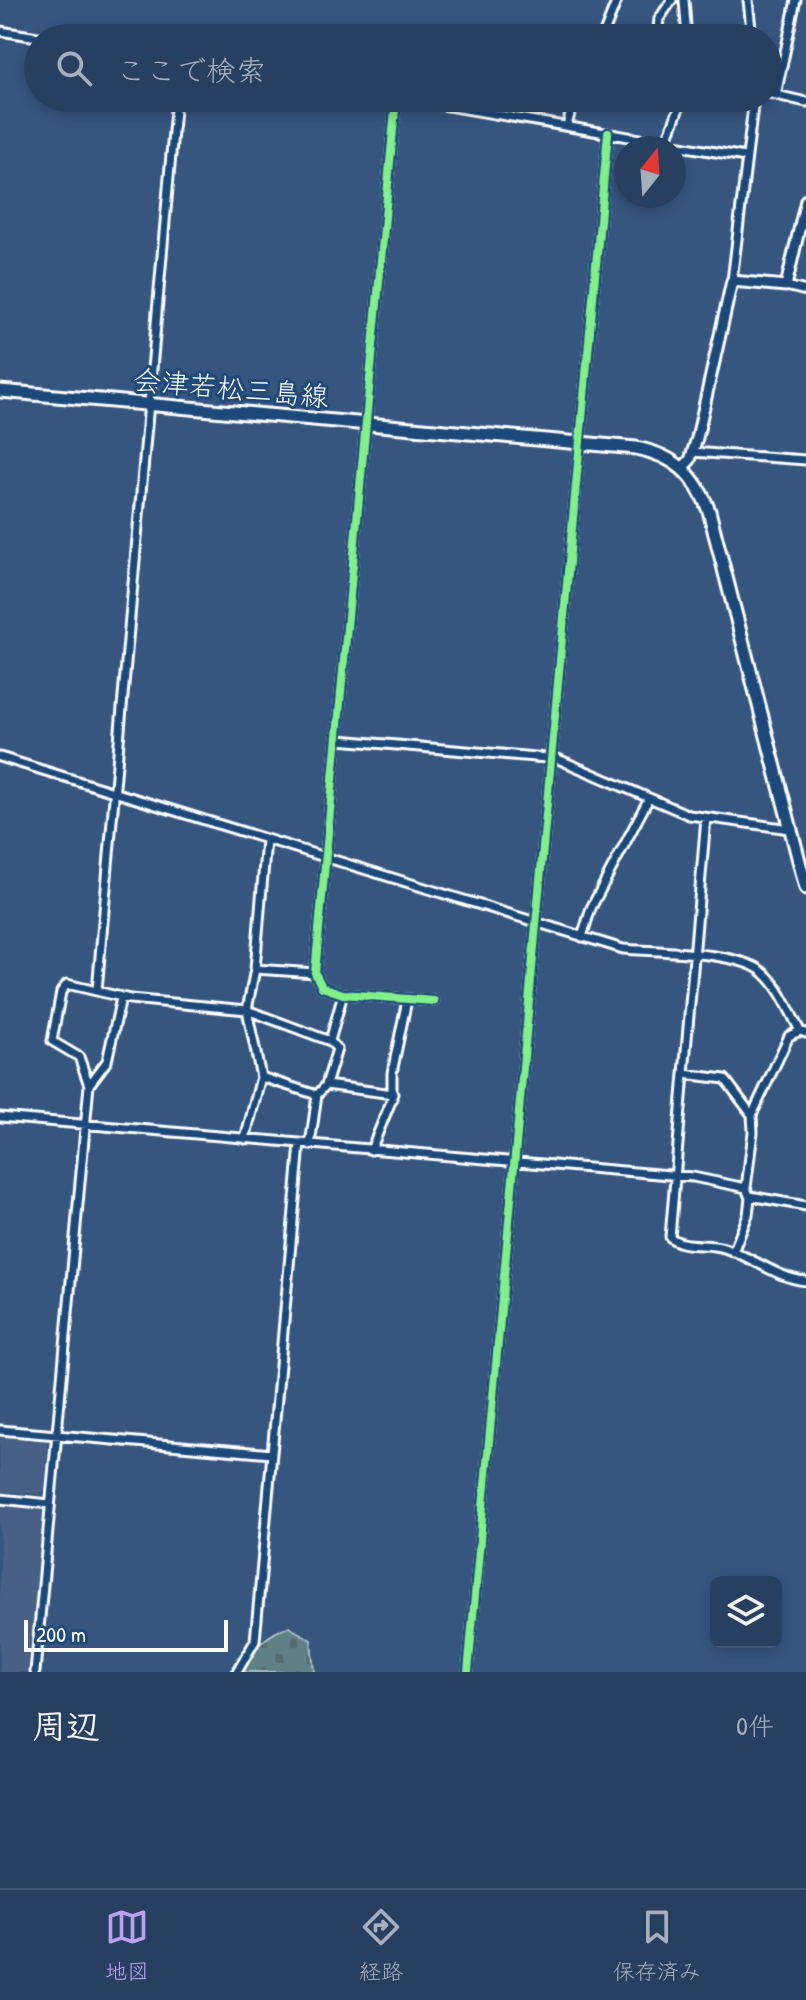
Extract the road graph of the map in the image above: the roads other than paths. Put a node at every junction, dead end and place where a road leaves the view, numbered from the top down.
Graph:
1 (617, 0) edge
2 (672, 0) edge
3 (684, 0) edge
4 (748, 0) edge
5 (796, 0) edge
6 (608, 24) edge
7 (658, 24) edge
8 (686, 24) edge
9 (751, 24) edge
10 (0, 31) edge
11 (24, 35) edge
12 (782, 55) edge
13 (782, 96) edge
14 (806, 102) edge
15 (175, 112) edge
16 (397, 112) edge
17 (482, 112) edge
18 (570, 112) edge
19 (678, 112) edge
20 (751, 112) edge
21 (567, 126) junction
22 (608, 133) junction
23 (627, 136) edge
24 (668, 136) edge
25 (686, 146) edge
26 (745, 157) junction
27 (806, 200) edge
28 (732, 281) junction
29 (786, 286) junction
30 (806, 291) edge
31 (0, 391) edge
32 (148, 405) junction
33 (367, 424) junction
34 (582, 443) junction
35 (692, 452) junction
36 (806, 460) edge
37 (683, 467) junction
38 (339, 740) junction
39 (0, 757) edge
40 (551, 759) junction
41 (114, 793) junction
42 (648, 800) junction
43 (706, 818) junction
44 (790, 829) junction
45 (266, 840) junction
46 (326, 858) junction
47 (806, 888) edge
48 (538, 923) junction
49 (582, 937) junction
50 (695, 955) junction
51 (255, 969) junction
52 (315, 973) junction
53 (97, 990) junction
54 (343, 994) junction
55 (121, 998) junction
56 (407, 1000) junction
57 (434, 1001) dead end
58 (247, 1010) junction
59 (803, 1032) edge
60 (330, 1041) junction
61 (684, 1074) junction
62 (261, 1077) junction
63 (89, 1085) junction
64 (326, 1085) junction
65 (393, 1094) junction
66 (317, 1095) junction
67 (752, 1115) junction
68 (0, 1117) edge
69 (85, 1125) junction
70 (245, 1139) junction
71 (300, 1144) junction
72 (310, 1145) junction
73 (371, 1150) junction
74 (515, 1163) junction
75 (675, 1177) junction
76 (748, 1192) junction
77 (806, 1206) edge
78 (733, 1252) junction
79 (806, 1281) edge
80 (0, 1430) edge
81 (56, 1435) junction
82 (272, 1454) junction
83 (0, 1499) edge
84 (50, 1504) junction
85 (35, 1672) edge
86 (237, 1672) edge
87 (468, 1672) edge

1 - 6 street
2 - 7 street
3 - 8 street
4 - 9 street
5 - 12 street
10 - 11 street
13 - 14 street
15 - 32 street
16 - 33 street
17 - 21 street
18 - 21 street
19 - 24 street
20 - 26 street
21 - 22 street
22 - 23 street
22 - 34 street
25 - 26 street
26 - 28 street
27 - 29 street
28 - 29 street
28 - 35 street
29 - 30 street
31 - 32 main road, 会津若松三島線
32 - 33 main road, 会津若松三島線
32 - 41 street
33 - 34 main road, 会津若松三島線
33 - 38 street
34 - 37 main road, 会津若松三島線
34 - 40 street
35 - 36 street
35 - 37 street
37 - 44 main road
38 - 40 street
38 - 46 street
39 - 41 street
40 - 42 street
40 - 48 street
41 - 45 street
41 - 53 street
42 - 43 street
42 - 49 street
43 - 44 street
43 - 50 street
44 - 47 main road
45 - 46 street
45 - 51 street
46 - 48 street
46 - 52 street
48 - 49 street
48 - 74 street
49 - 50 street
50 - 59 street
50 - 61 street
51 - 52 street
51 - 58 street
52 - 54 street
53 - 55 street
53 - 63 street
54 - 56 street
54 - 60 street
55 - 58 street
55 - 63 street
56 - 57 street
56 - 65 street
58 - 60 street
58 - 62 street
59 - 67 street
60 - 64 street
61 - 67 street
61 - 75 street
62 - 66 street
62 - 70 street
63 - 69 street
64 - 65 street
64 - 66 street
65 - 73 street
66 - 72 street
67 - 76 street
68 - 69 street
69 - 70 street
69 - 81 street
70 - 71 street
71 - 72 street
71 - 82 street
72 - 73 street
73 - 74 street
74 - 75 street
74 - 87 street
75 - 76 street
75 - 78 street
76 - 77 street
76 - 78 street
78 - 79 street
80 - 81 street
81 - 82 street
81 - 84 street
82 - 86 street
83 - 84 street
84 - 85 street

